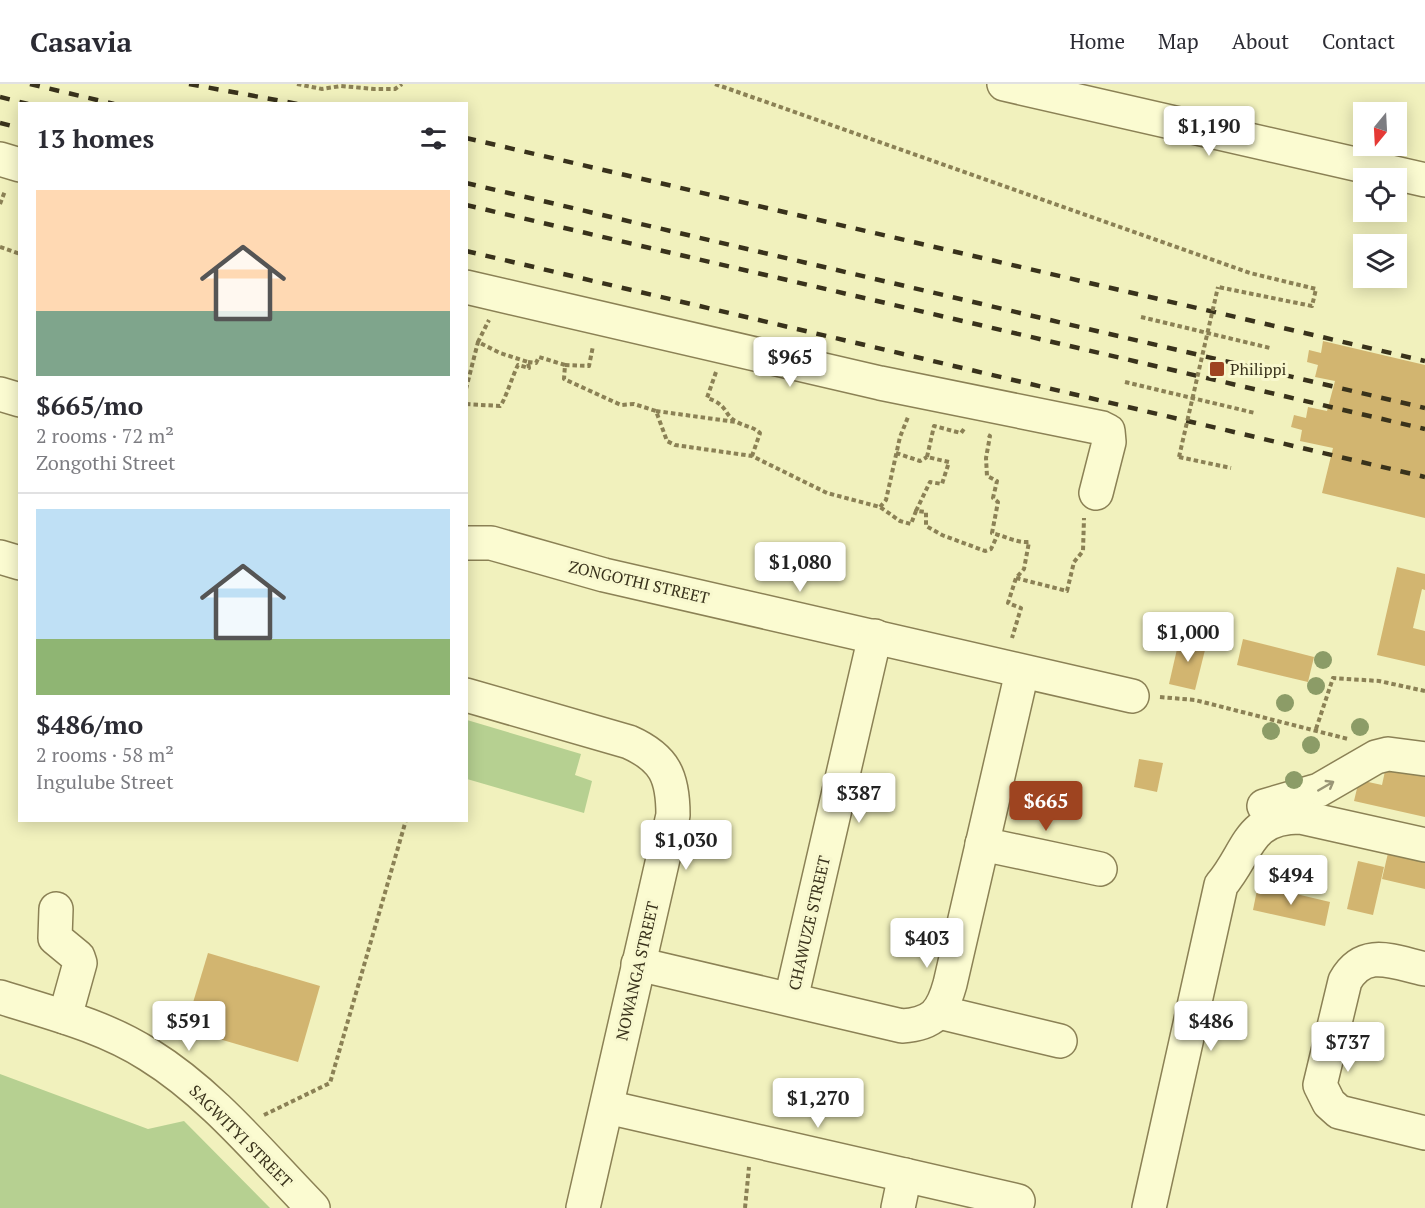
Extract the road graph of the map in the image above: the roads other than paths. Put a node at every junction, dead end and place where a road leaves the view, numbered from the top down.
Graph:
1 (1004, 84) edge
2 (0, 159) edge
3 (18, 164) edge
4 (1425, 180) edge
5 (480, 290) edge
6 (0, 394) edge
7 (18, 399) edge
8 (1096, 493) road end
9 (468, 543) edge
10 (0, 557) edge
11 (18, 562) edge
12 (875, 636) junction
13 (1010, 669) junction
14 (1132, 696) road end
15 (468, 697) edge
16 (1425, 759) edge
17 (982, 844) junction
18 (1425, 845) edge
19 (1100, 869) dead end
20 (1221, 885) junction
21 (56, 909) dead end
22 (638, 964) junction
23 (1425, 969) edge
24 (0, 997) edge
25 (791, 999) junction
26 (939, 1012) junction
27 (65, 1017) junction
28 (1060, 1041) dead end
29 (607, 1107) junction
30 (1425, 1133) edge
31 (905, 1175) junction
32 (1018, 1201) dead end
33 (313, 1208) edge
34 (583, 1208) edge
35 (898, 1208) edge
36 (1149, 1208) edge

1 - 4 street
2 - 3 street
5 - 8 street
6 - 7 street
9 - 12 street, ZONGOTHI STREET
10 - 11 street
12 - 13 street, ZONGOTHI STREET
12 - 25 street, CHAWUZE STREET
13 - 14 street, ZONGOTHI STREET
13 - 17 street
15 - 22 street, NOWANGA STREET
20 -> 16 street
17 - 19 street
17 - 26 street
18 - 20 street
20 - 36 street
21 - 27 street
22 - 25 street
22 - 29 street, NOWANGA STREET
23 - 30 street
24 - 27 street, SAGWITYI STREET
25 - 26 street
26 - 28 street
27 - 33 street, SAGWITYI STREET
29 - 31 street
29 - 34 street, NOWANGA STREET
31 - 32 street
31 - 35 street

